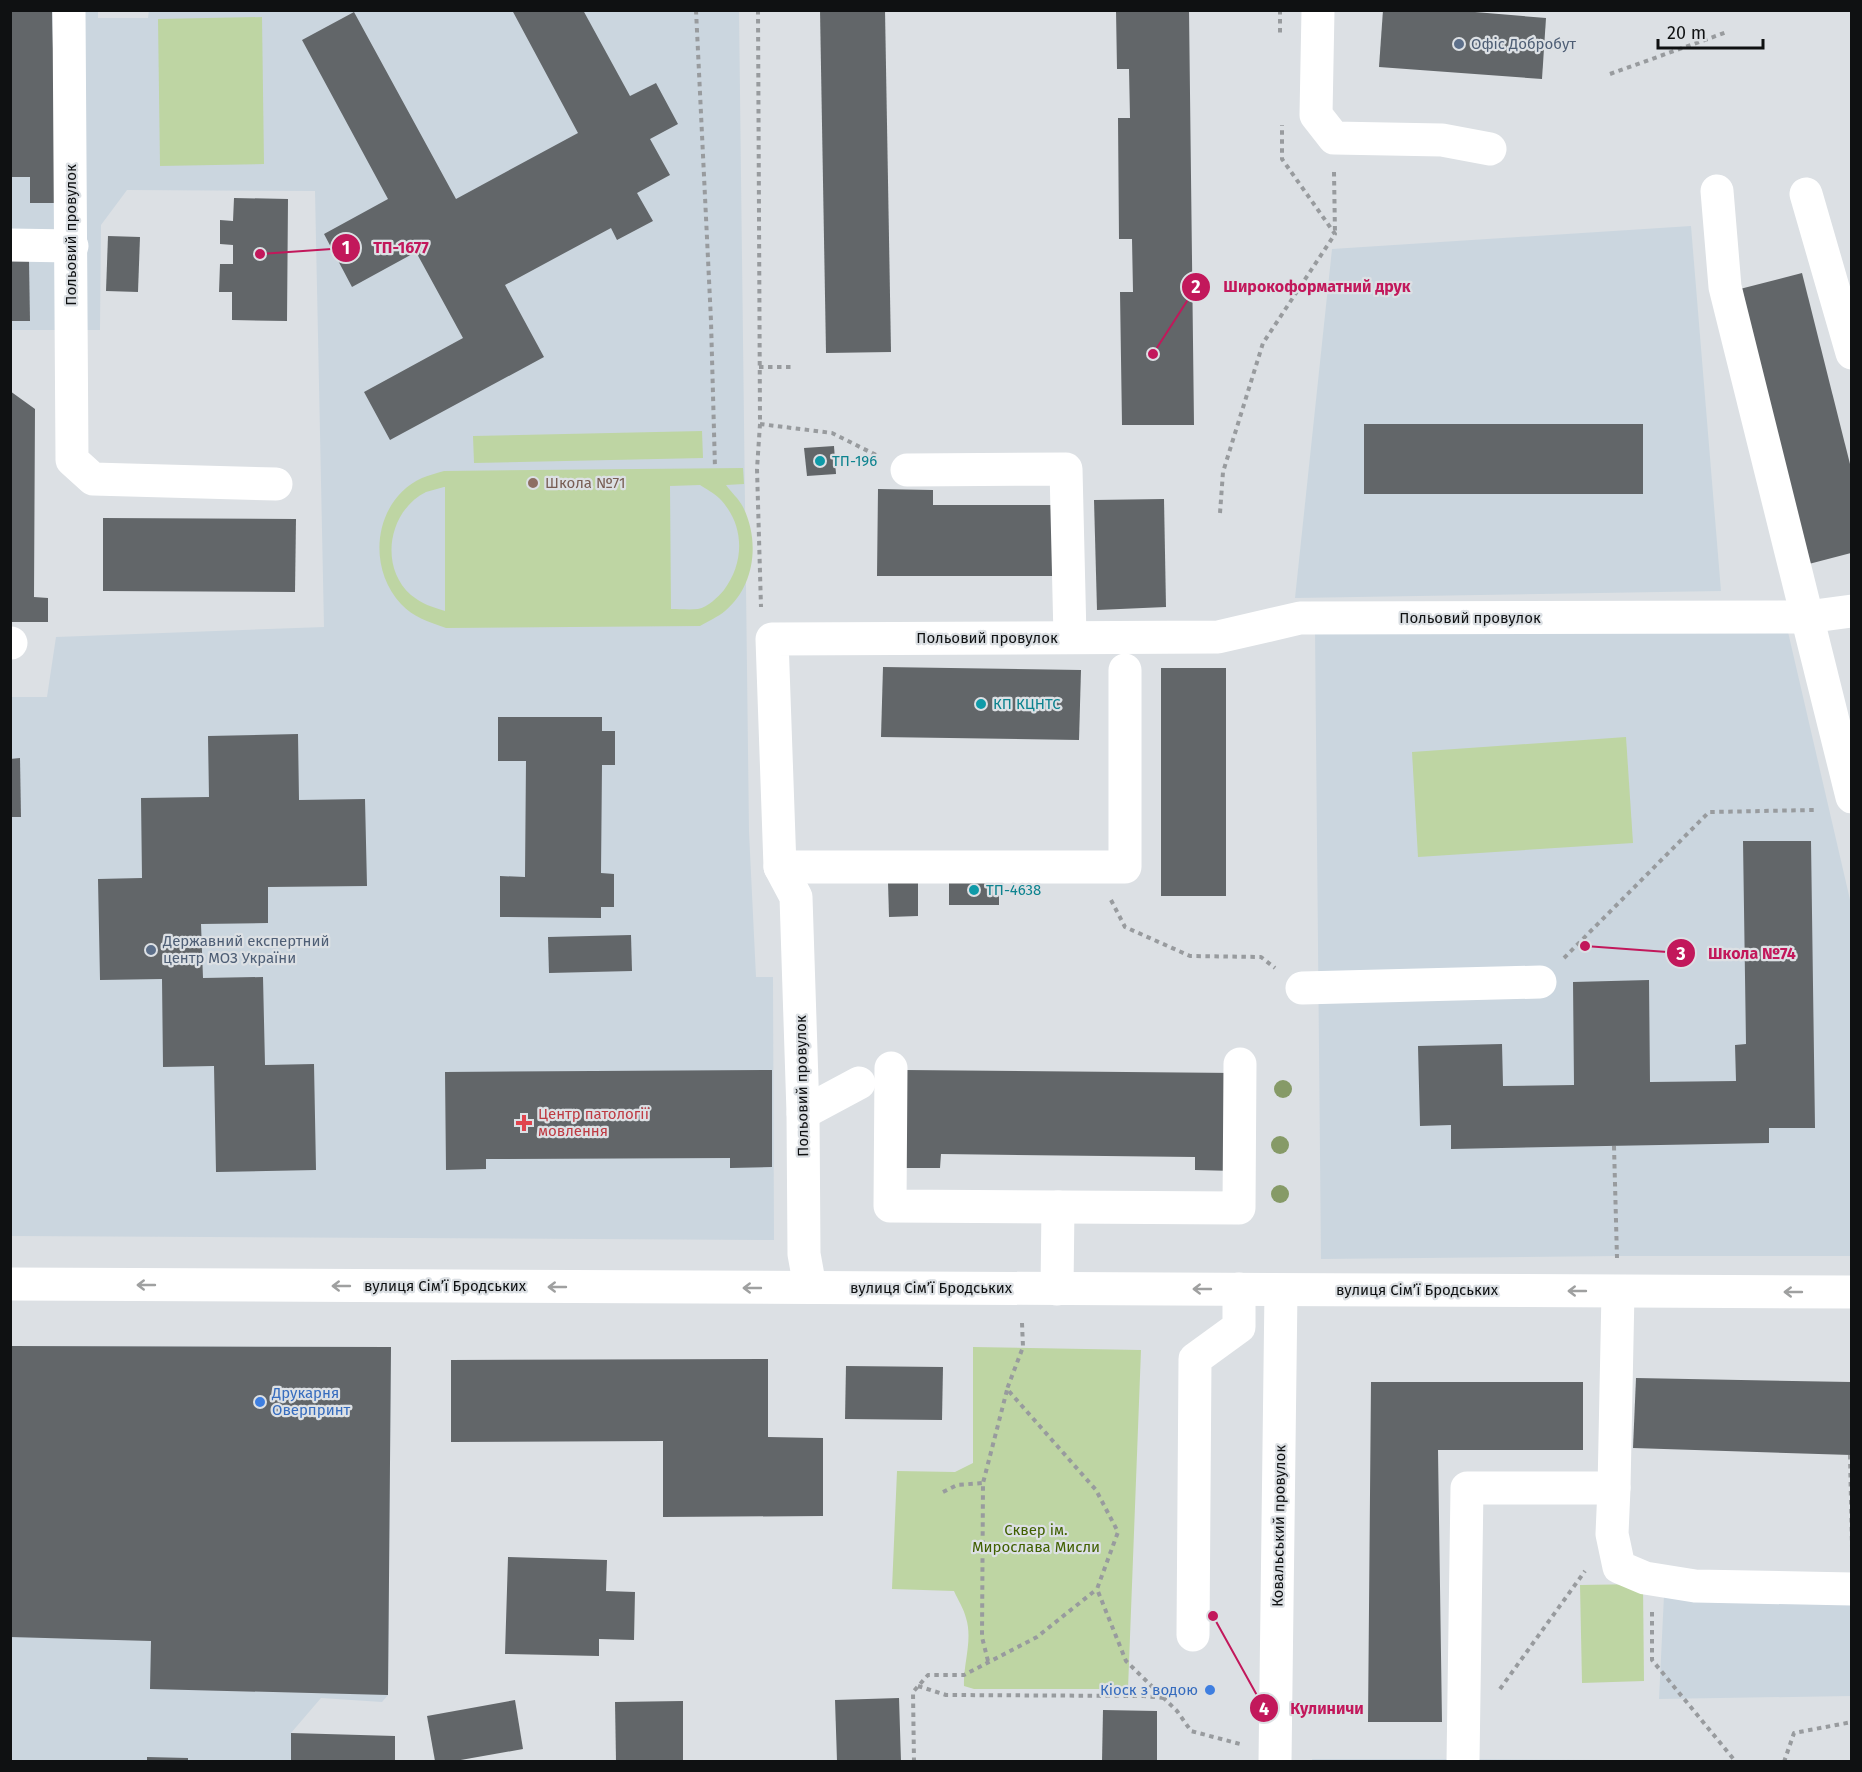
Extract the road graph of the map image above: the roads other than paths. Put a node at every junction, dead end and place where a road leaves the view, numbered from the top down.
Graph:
1 (69, 10) edge
2 (1318, 10) edge
3 (1490, 149) dead end
4 (1717, 190) dead end
5 (1806, 194) dead end
6 (10, 245) edge
7 (72, 246) junction
8 (1851, 353) edge
9 (907, 470) road end
10 (276, 484) dead end
11 (1851, 611) edge
12 (1807, 617) junction
13 (1070, 637) junction
14 (1125, 670) dead end
15 (1851, 797) edge
16 (780, 867) junction
17 (1540, 982) road end
18 (1302, 988) road end
19 (1240, 1064) dead end
20 (891, 1068) dead end
21 (860, 1083) dead end
22 (803, 1113) junction
23 (1058, 1207) junction
24 (10, 1284) edge
25 (810, 1287) junction
26 (1057, 1289) junction
27 (1239, 1289) junction
28 (1281, 1290) junction
29 (1618, 1292) junction
30 (1851, 1292) edge
31 (1614, 1488) junction
32 (1851, 1589) edge
33 (1193, 1635) dead end
34 (1275, 1761) edge
35 (1463, 1761) edge

1 - 7 street, Польовий провулок
2 - 3 street
4 - 12 street
5 - 8 street
6 - 7 street
7 - 10 street, Польовий провулок
9 - 13 street
11 - 12 street, Польовий провулок
12 - 13 street, Польовий провулок
12 - 15 street
13 - 16 street, Польовий провулок
14 - 16 street
16 - 22 street, Польовий провулок
17 - 18 street
19 - 23 street
20 - 23 street
21 - 22 street
22 - 25 street, Польовий провулок
23 - 26 street
25 -> 24 street, вулиця Сімʼї Бродських
25 - 26 street, вулиця Сімʼї Бродських
27 -> 26 street, вулиця Сімʼї Бродських
27 - 28 street, вулиця Сімʼї Бродських
27 - 33 street
29 -> 28 street, вулиця Сімʼї Бродських
28 - 34 street, Ковальський провулок
30 -> 29 street, вулиця Сімʼї Бродських
29 - 31 street
31 - 32 street
31 - 35 street

